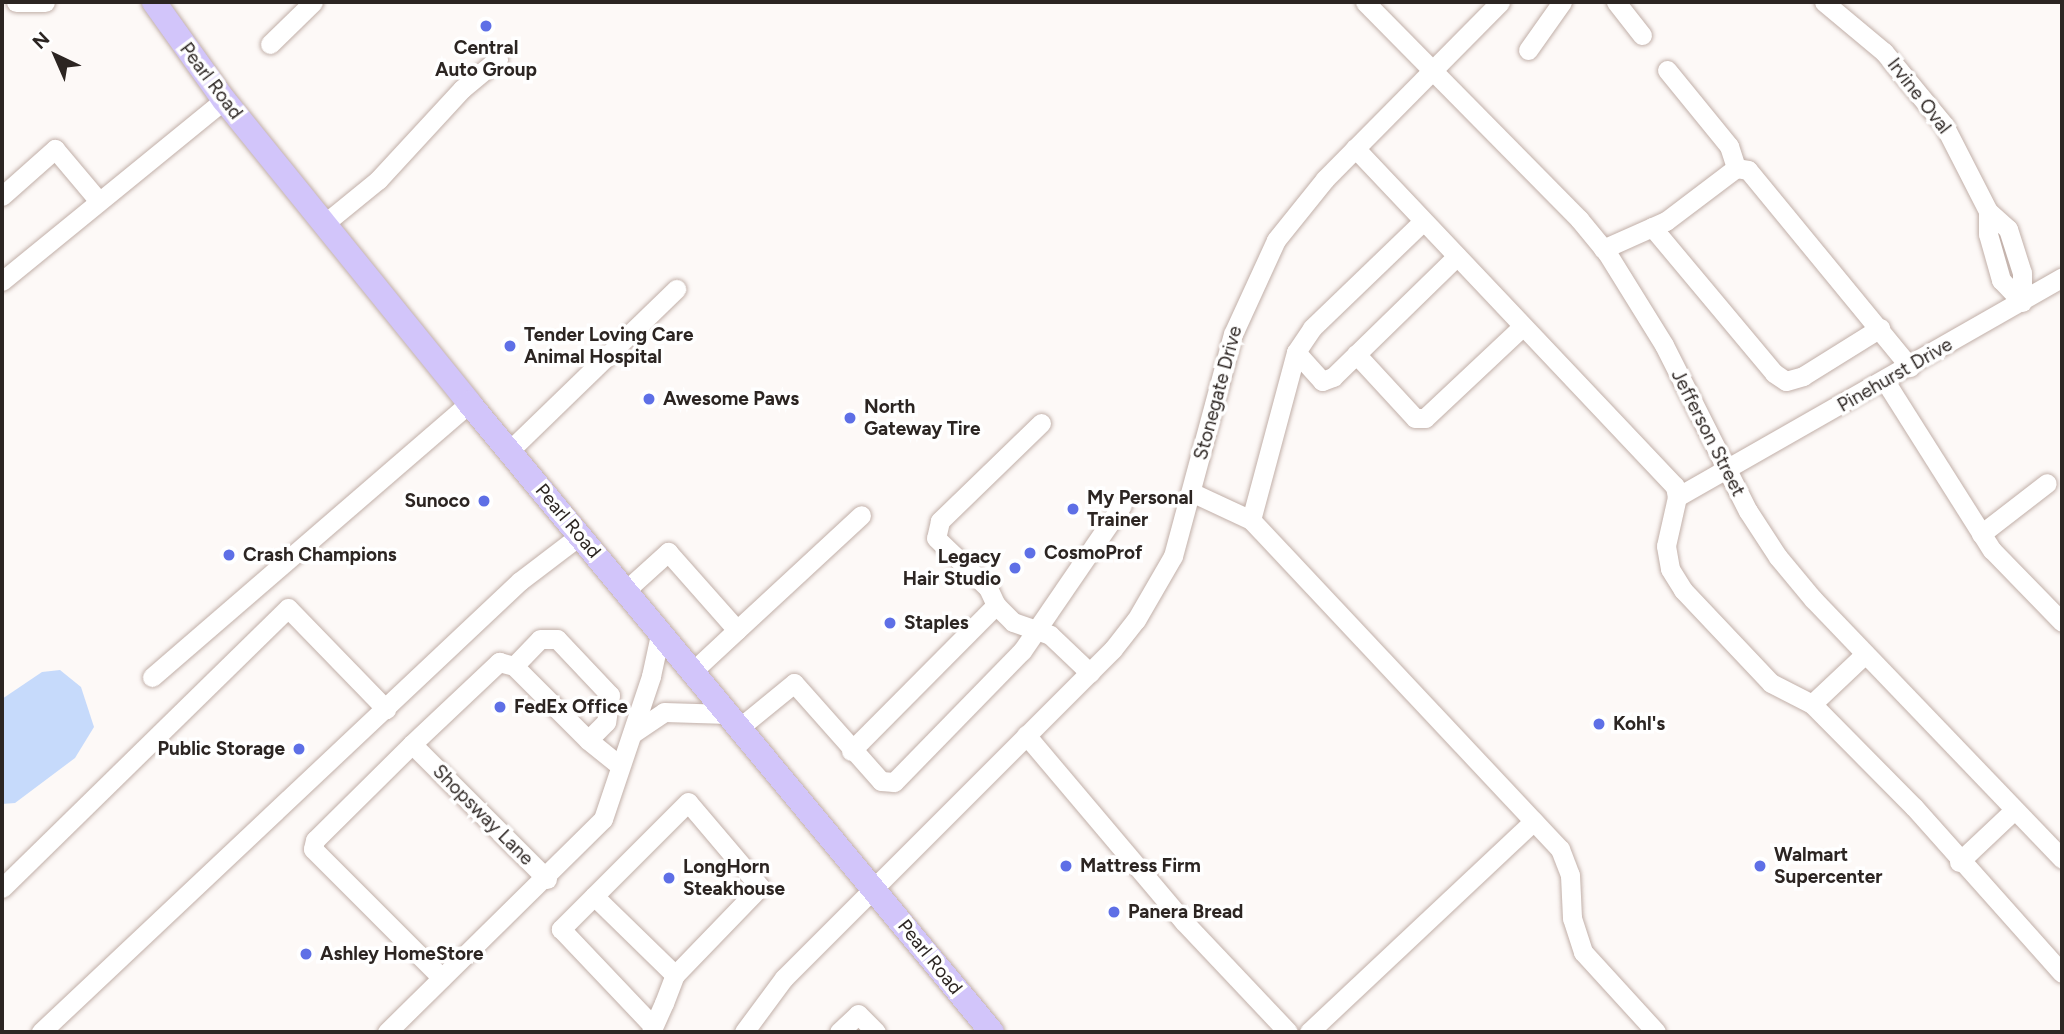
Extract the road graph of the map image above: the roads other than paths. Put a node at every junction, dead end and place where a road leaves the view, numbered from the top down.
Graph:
1 (16, 2) edge
2 (45, 2) edge
3 (154, 2) edge
4 (313, 2) edge
5 (1365, 2) edge
6 (1500, 2) edge
7 (1562, 2) edge
8 (1616, 2) edge
9 (1824, 2) edge
10 (1642, 35) dead end
11 (270, 44) dead end
12 (1528, 50) dead end
13 (498, 60) dead end
14 (1667, 70) dead end
15 (1430, 72) junction
16 (224, 100) junction
17 (1355, 149) junction
18 (1736, 168) junction
19 (2, 196) edge
20 (98, 200) junction
21 (1423, 220) junction
22 (324, 224) junction
23 (1652, 227) junction
24 (1604, 249) junction
25 (1457, 256) junction
26 (2062, 277) edge
27 (2, 281) edge
28 (676, 289) dead end
29 (2022, 302) junction
30 (1523, 326) junction
31 (1880, 328) junction
32 (1296, 352) junction
33 (1356, 355) junction
34 (1910, 367) junction
35 (1885, 381) junction
36 (469, 403) junction
37 (1041, 423) dead end
38 (509, 451) junction
39 (1727, 471) junction
40 (2047, 483) dead end
41 (1191, 492) junction
42 (1677, 497) junction
43 (1122, 505) dead end
44 (860, 515) dead end
45 (1251, 520) junction
46 (1981, 534) junction
47 (579, 536) junction
48 (626, 590) junction
49 (996, 605) junction
50 (2062, 622) edge
51 (660, 630) junction
52 (737, 630) junction
53 (1035, 630) junction
54 (1865, 654) junction
55 (514, 666) junction
56 (693, 671) junction
57 (1090, 673) junction
58 (152, 677) dead end
59 (1812, 704) junction
60 (386, 709) junction
61 (733, 721) junction
62 (633, 733) junction
63 (1026, 736) junction
64 (588, 740) junction
65 (415, 748) junction
66 (851, 751) junction
67 (619, 765) junction
68 (2014, 810) junction
69 (1534, 821) junction
70 (2062, 859) edge
71 (1959, 862) junction
72 (547, 879) junction
73 (2, 888) edge
74 (874, 888) junction
75 (594, 896) junction
76 (2062, 973) edge
77 (674, 975) junction
78 (442, 978) junction
79 (652, 1029) edge
80 (41, 1032) edge
81 (387, 1032) edge
82 (744, 1032) edge
83 (839, 1032) edge
84 (876, 1032) edge
85 (992, 1032) edge
86 (1288, 1032) edge
87 (1309, 1032) edge
88 (1656, 1032) edge

1 - 2 street
3 - 16 main road, Pearl Road
4 - 11 street
5 - 15 street, Jefferson Street
6 - 15 street, Stonegate Drive
7 - 12 street
8 - 10 street
9 - 29 street, Irvine Oval
13 - 22 street
14 - 18 street
15 - 17 street, Stonegate Drive
15 - 24 street, Jefferson Street
16 - 20 street
16 - 22 main road, Pearl Road
17 - 21 street
17 - 41 street, Stonegate Drive
18 - 23 street
18 - 31 street
19 - 20 street
20 - 27 street
21 - 25 street
21 - 32 street
22 - 36 main road, Pearl Road
23 - 24 street
23 - 31 street
24 - 39 street, Jefferson Street
25 - 30 street
25 - 33 street
26 - 29 street, Pinehurst Drive
28 - 38 street
29 - 34 street, Pinehurst Drive
30 - 33 street
30 - 42 street
31 - 34 street
32 - 33 street
32 - 45 street
34 - 35 street, Pinehurst Drive
35 - 39 street, Pinehurst Drive
35 - 46 street
36 - 38 main road, Pearl Road
36 - 58 street
37 - 49 street
38 - 47 main road, Pearl Road
39 - 42 street, Pinehurst Drive
39 - 54 street, Jefferson Street
40 - 46 street
41 - 45 street
41 - 57 street, Stonegate Drive
42 - 59 street
43 - 53 street
44 - 52 street
45 - 69 street
46 - 50 street
47 - 48 main road, Pearl Road
47 - 60 street
48 - 51 main road, Pearl Road
48 - 52 street
49 - 53 street
49 - 66 street
51 - 56 main road, Pearl Road
51 - 62 street
52 - 56 street
53 - 57 street
53 - 66 street
54 - 59 street
54 - 68 street, Jefferson Street
55 - 64 street
55 - 64 street
55 - 65 street
56 - 61 main road, Pearl Road
57 - 63 street, Stonegate Drive
59 - 71 street
60 - 73 street
60 - 80 street
61 - 62 street
61 - 66 street
61 - 74 main road, Pearl Road
62 - 67 street
63 - 74 street, Stonegate Drive
63 - 86 street
64 - 67 street
65 - 72 street, Shopsway Lane
65 - 78 street
67 - 72 street
68 - 70 street, Jefferson Street
68 - 71 street
69 - 87 street
69 - 88 street
71 - 76 street
72 - 78 street
74 - 82 street, Stonegate Drive
74 - 85 main road, Pearl Road
75 - 77 street
75 - 77 street
75 - 79 street
77 - 79 street
78 - 81 street
83 - 84 street

